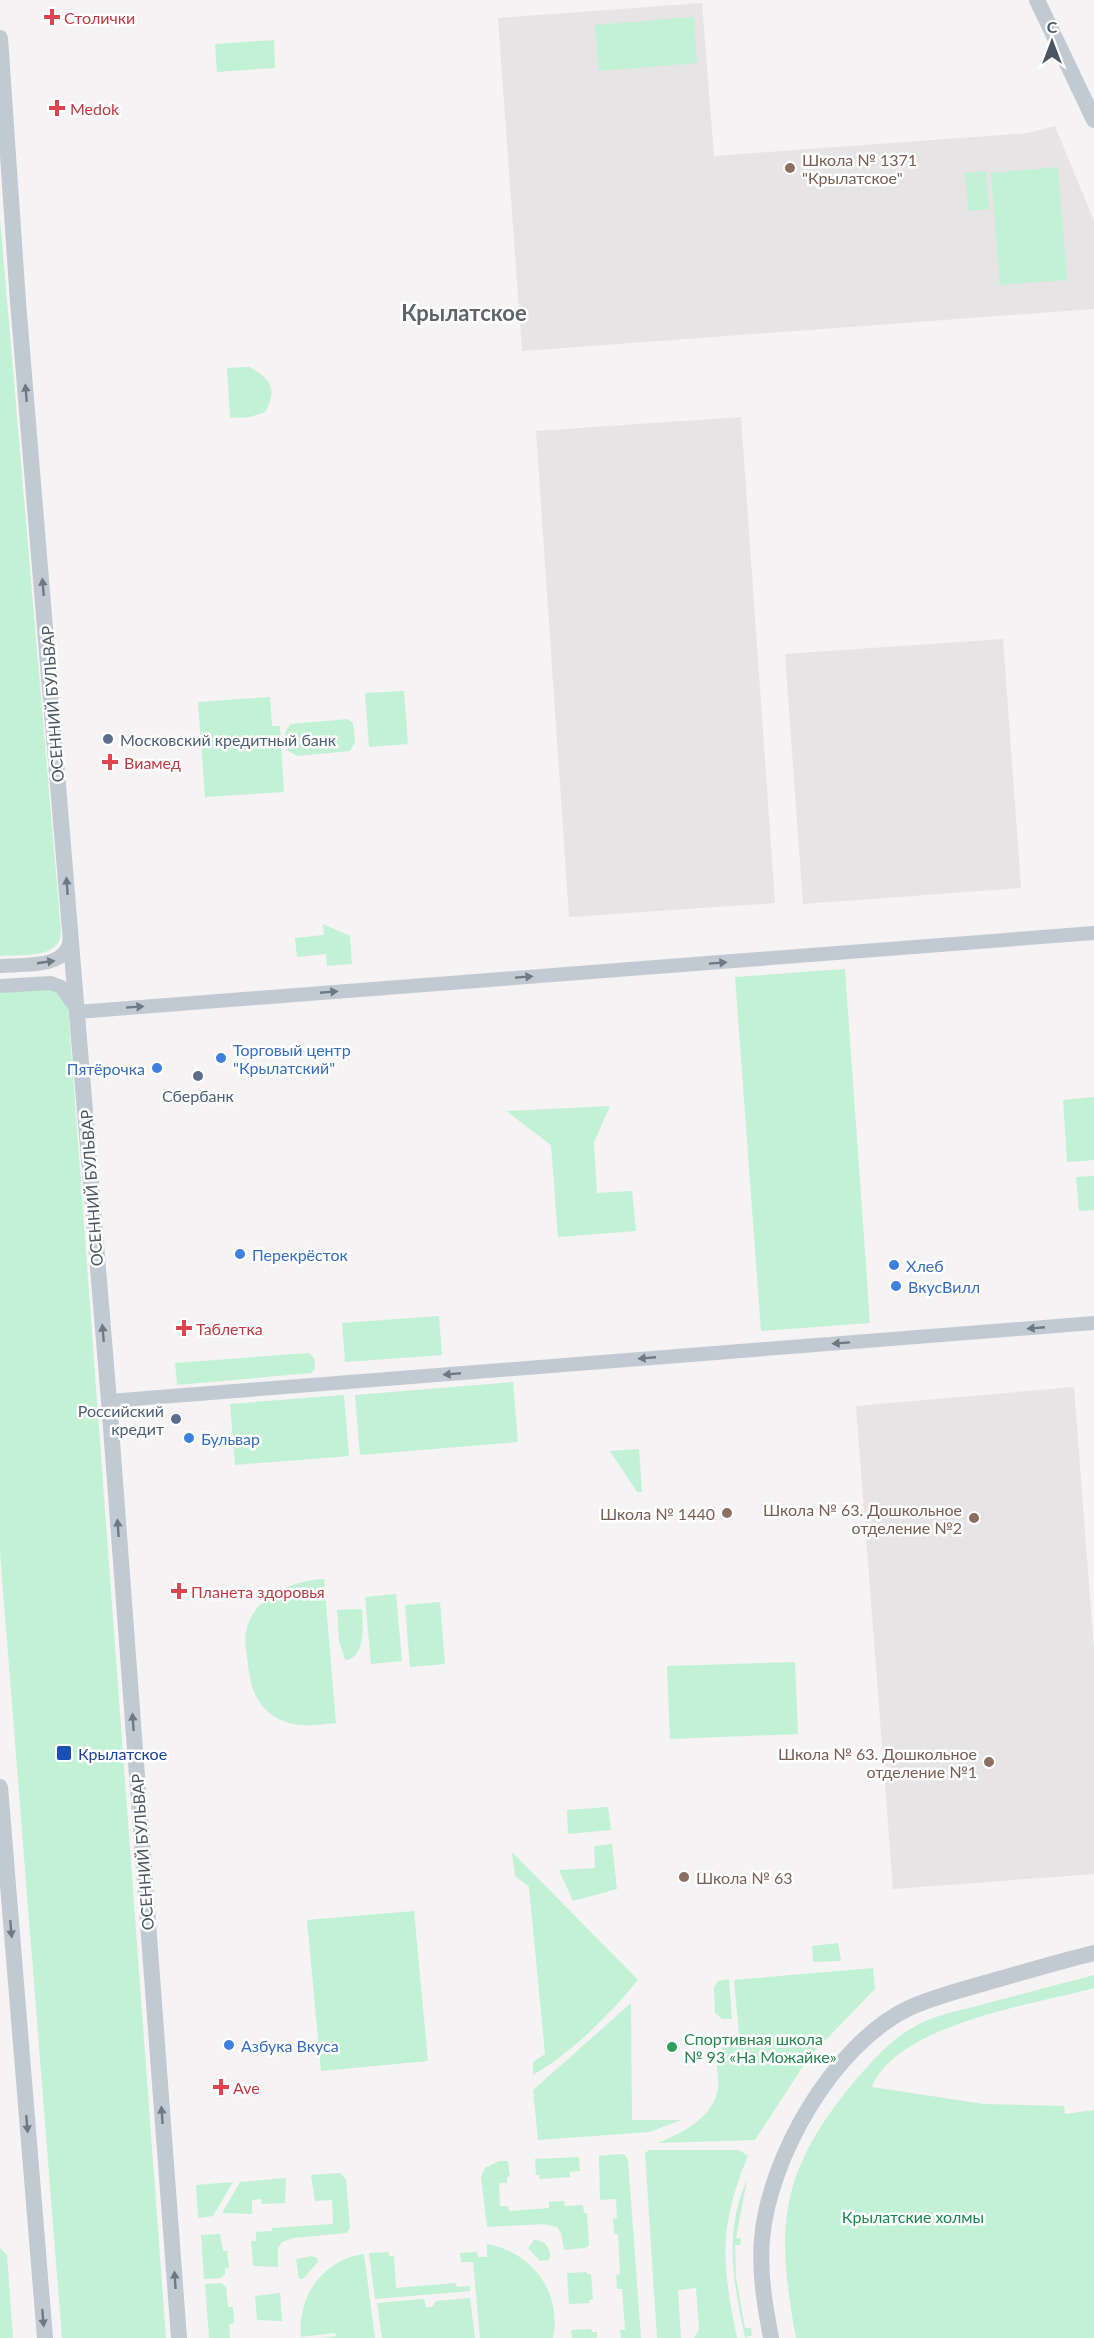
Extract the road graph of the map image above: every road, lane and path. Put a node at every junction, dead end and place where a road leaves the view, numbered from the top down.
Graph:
1 (1038, 0) edge
2 (0, 38) edge
3 (1094, 120) edge
4 (70, 931) junction
5 (1094, 933) edge
6 (0, 966) edge
7 (0, 986) edge
8 (76, 1010) junction
9 (1094, 1323) edge
10 (109, 1401) junction
11 (0, 1787) edge
12 (1094, 1953) edge
13 (45, 2338) edge
14 (179, 2338) edge
15 (771, 2338) edge

1 - 3 street
4 -> 2 street, ОСЕННИЙ БУЛЬВАР
6 -> 4 street
4 - 8 street, ОСЕННИЙ БУЛЬВАР
8 -> 5 street
7 - 8 street
10 -> 8 street, ОСЕННИЙ БУЛЬВАР
9 -> 10 street
14 -> 10 street, ОСЕННИЙ БУЛЬВАР
11 -> 13 street
12 - 15 street

